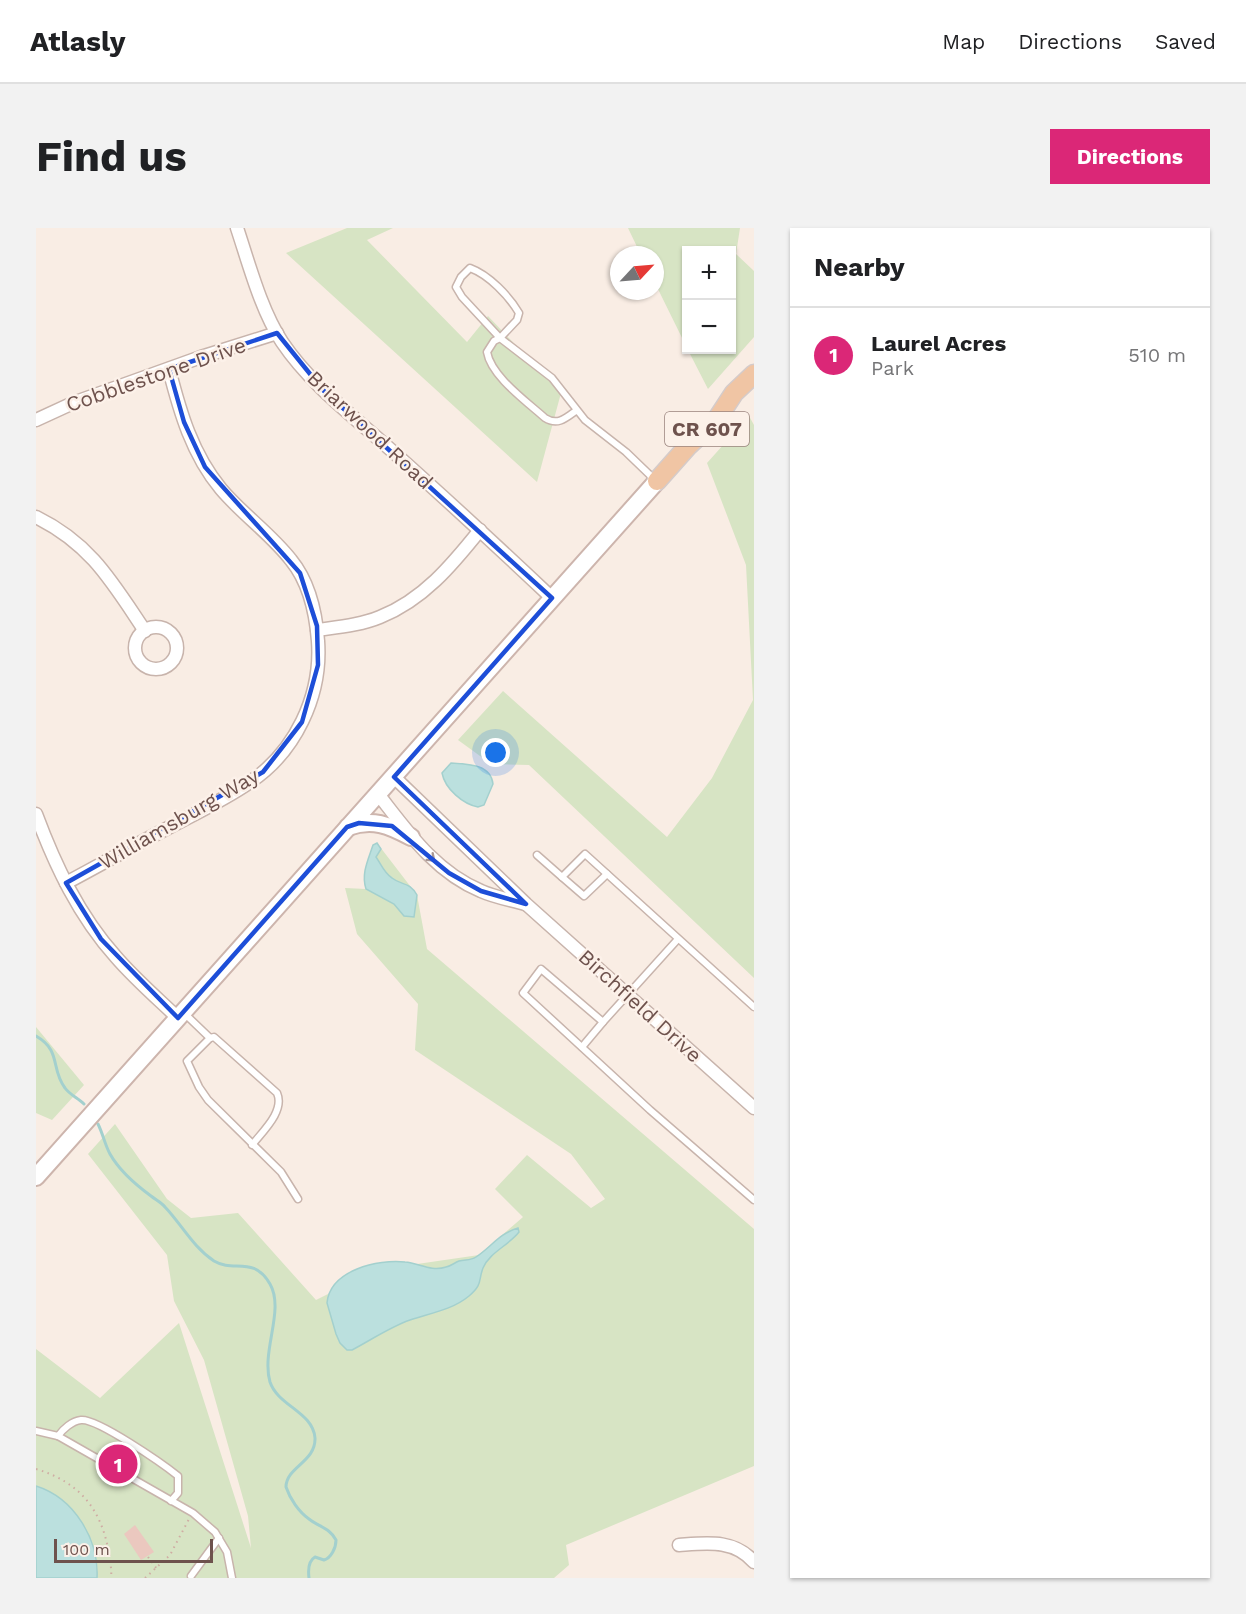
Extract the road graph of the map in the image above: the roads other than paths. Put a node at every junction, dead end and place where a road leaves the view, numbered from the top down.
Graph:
1 (237, 228) edge
2 (277, 333) junction
3 (500, 338) junction
4 (169, 369) junction
5 (754, 374) edge
6 (577, 410) junction
7 (36, 420) edge
8 (657, 482) junction
9 (36, 517) edge
10 (480, 530) junction
11 (552, 598) junction
12 (317, 630) junction
13 (145, 631) dead end
14 (394, 777) junction
15 (378, 794) junction
16 (36, 814) edge
17 (347, 827) junction
18 (411, 837) junction
19 (537, 855) dead end
20 (607, 874) junction
21 (562, 877) junction
22 (66, 883) junction
23 (526, 904) junction
24 (678, 939) junction
25 (628, 996) junction
26 (754, 1007) edge
27 (181, 1015) junction
28 (603, 1022) junction
29 (210, 1038) junction
30 (582, 1047) junction
31 (754, 1108) edge
32 (252, 1145) junction
33 (36, 1177) edge
34 (298, 1199) dead end
35 (754, 1200) edge
36 (36, 1431) edge
37 (58, 1436) junction
38 (171, 1502) junction
39 (219, 1538) junction
40 (679, 1545) dead end
41 (754, 1562) edge
42 (191, 1576) dead end
43 (232, 1578) edge

1 - 2 street, Briarwood Road
2 - 4 street, Cobblestone Drive
2 - 10 street, Briarwood Road
3 - 3 lane
3 - 6 lane
3 - 6 lane
4 - 7 street, Cobblestone Drive
4 - 12 street, Williamsburg Way
5 - 8 main road, CR 607
6 - 8 lane
8 - 11 main road
9 - 13 street
10 - 11 street, Briarwood Road
10 - 12 street
11 - 14 main road
12 - 22 street, Williamsburg Way
14 - 15 main road
14 - 23 street, Birchfield Drive
15 - 17 main road
15 - 18 street, Birchfield Drive
16 - 22 street
17 - 18 main road
17 - 27 main road
18 -> 23 street, Birchfield Drive
19 - 21 lane
20 - 21 lane
20 - 21 lane
20 - 24 lane
22 - 27 street
23 - 25 street, Birchfield Drive
24 - 25 lane
24 - 26 lane
25 - 28 lane
25 - 31 street, Birchfield Drive
27 - 29 lane
27 - 33 main road
28 - 30 lane
28 - 30 lane
29 - 32 lane
29 - 32 lane
30 - 35 lane
32 - 34 lane
36 - 37 lane
37 - 38 lane
37 - 38 lane
38 - 39 lane
39 - 42 lane
39 - 43 lane
40 - 41 street

